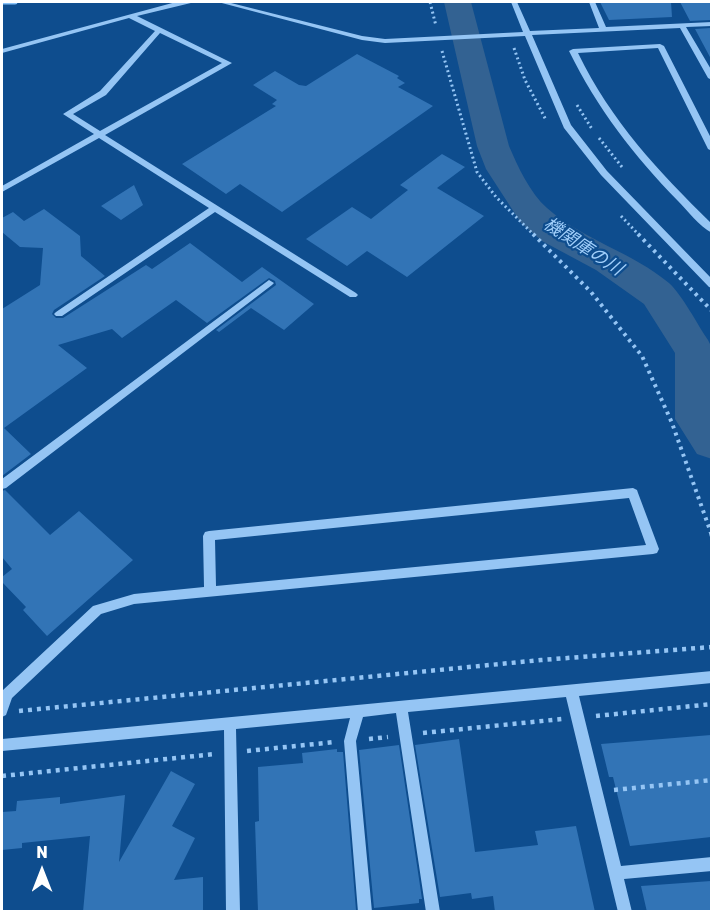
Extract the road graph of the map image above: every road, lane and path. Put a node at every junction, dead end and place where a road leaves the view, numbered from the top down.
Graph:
1 (192, 2) edge
2 (221, 2) edge
3 (430, 2) edge
4 (514, 2) edge
5 (592, 2) edge
6 (130, 16) junction
7 (711, 24) edge
8 (682, 26) junction
9 (630, 28) junction
10 (159, 30) junction
11 (588, 30) junction
12 (604, 30) junction
13 (526, 34) junction
14 (438, 39) junction
15 (639, 47) junction
16 (596, 50) junction
17 (2, 51) edge
18 (711, 78) edge
19 (102, 134) junction
20 (711, 149) edge
21 (2, 189) edge
22 (216, 207) junction
23 (711, 230) edge
24 (269, 283) dead end
25 (711, 285) edge
26 (353, 295) dead end
27 (59, 314) dead end
28 (2, 485) edge
29 (711, 536) edge
30 (210, 590) junction
31 (711, 647) edge
32 (711, 677) edge
33 (571, 690) junction
34 (401, 706) junction
35 (359, 710) junction
36 (7, 711) edge
37 (230, 723) junction
38 (2, 745) edge
39 (711, 780) edge
40 (596, 792) junction
41 (711, 864) edge
42 (615, 873) junction
43 (233, 912) edge
44 (365, 912) edge
45 (433, 912) edge
46 (625, 912) edge

1 - 6 street
2 - 14 street
3 - 14 path
4 - 13 street
5 - 12 street
6 - 10 street
6 - 17 street
7 - 8 street
8 - 9 street
8 - 18 street
9 - 12 street
9 - 15 street
10 - 19 street
10 - 19 street
11 - 12 street
11 - 13 street
11 - 16 street
13 - 14 street
13 - 25 street
14 - 29 path
15 - 16 street
15 - 20 street
16 - 23 street
19 - 21 street
19 - 22 street
22 - 26 street
22 - 27 street
24 - 28 street
30 - 30 street
30 - 36 street
31 - 36 path
32 - 33 street
33 - 34 street
33 - 40 street
34 - 35 street
34 - 45 street
35 - 37 street
35 - 44 street
37 - 38 street
37 - 43 street
39 - 40 path
40 - 42 street
41 - 42 street
42 - 46 street

